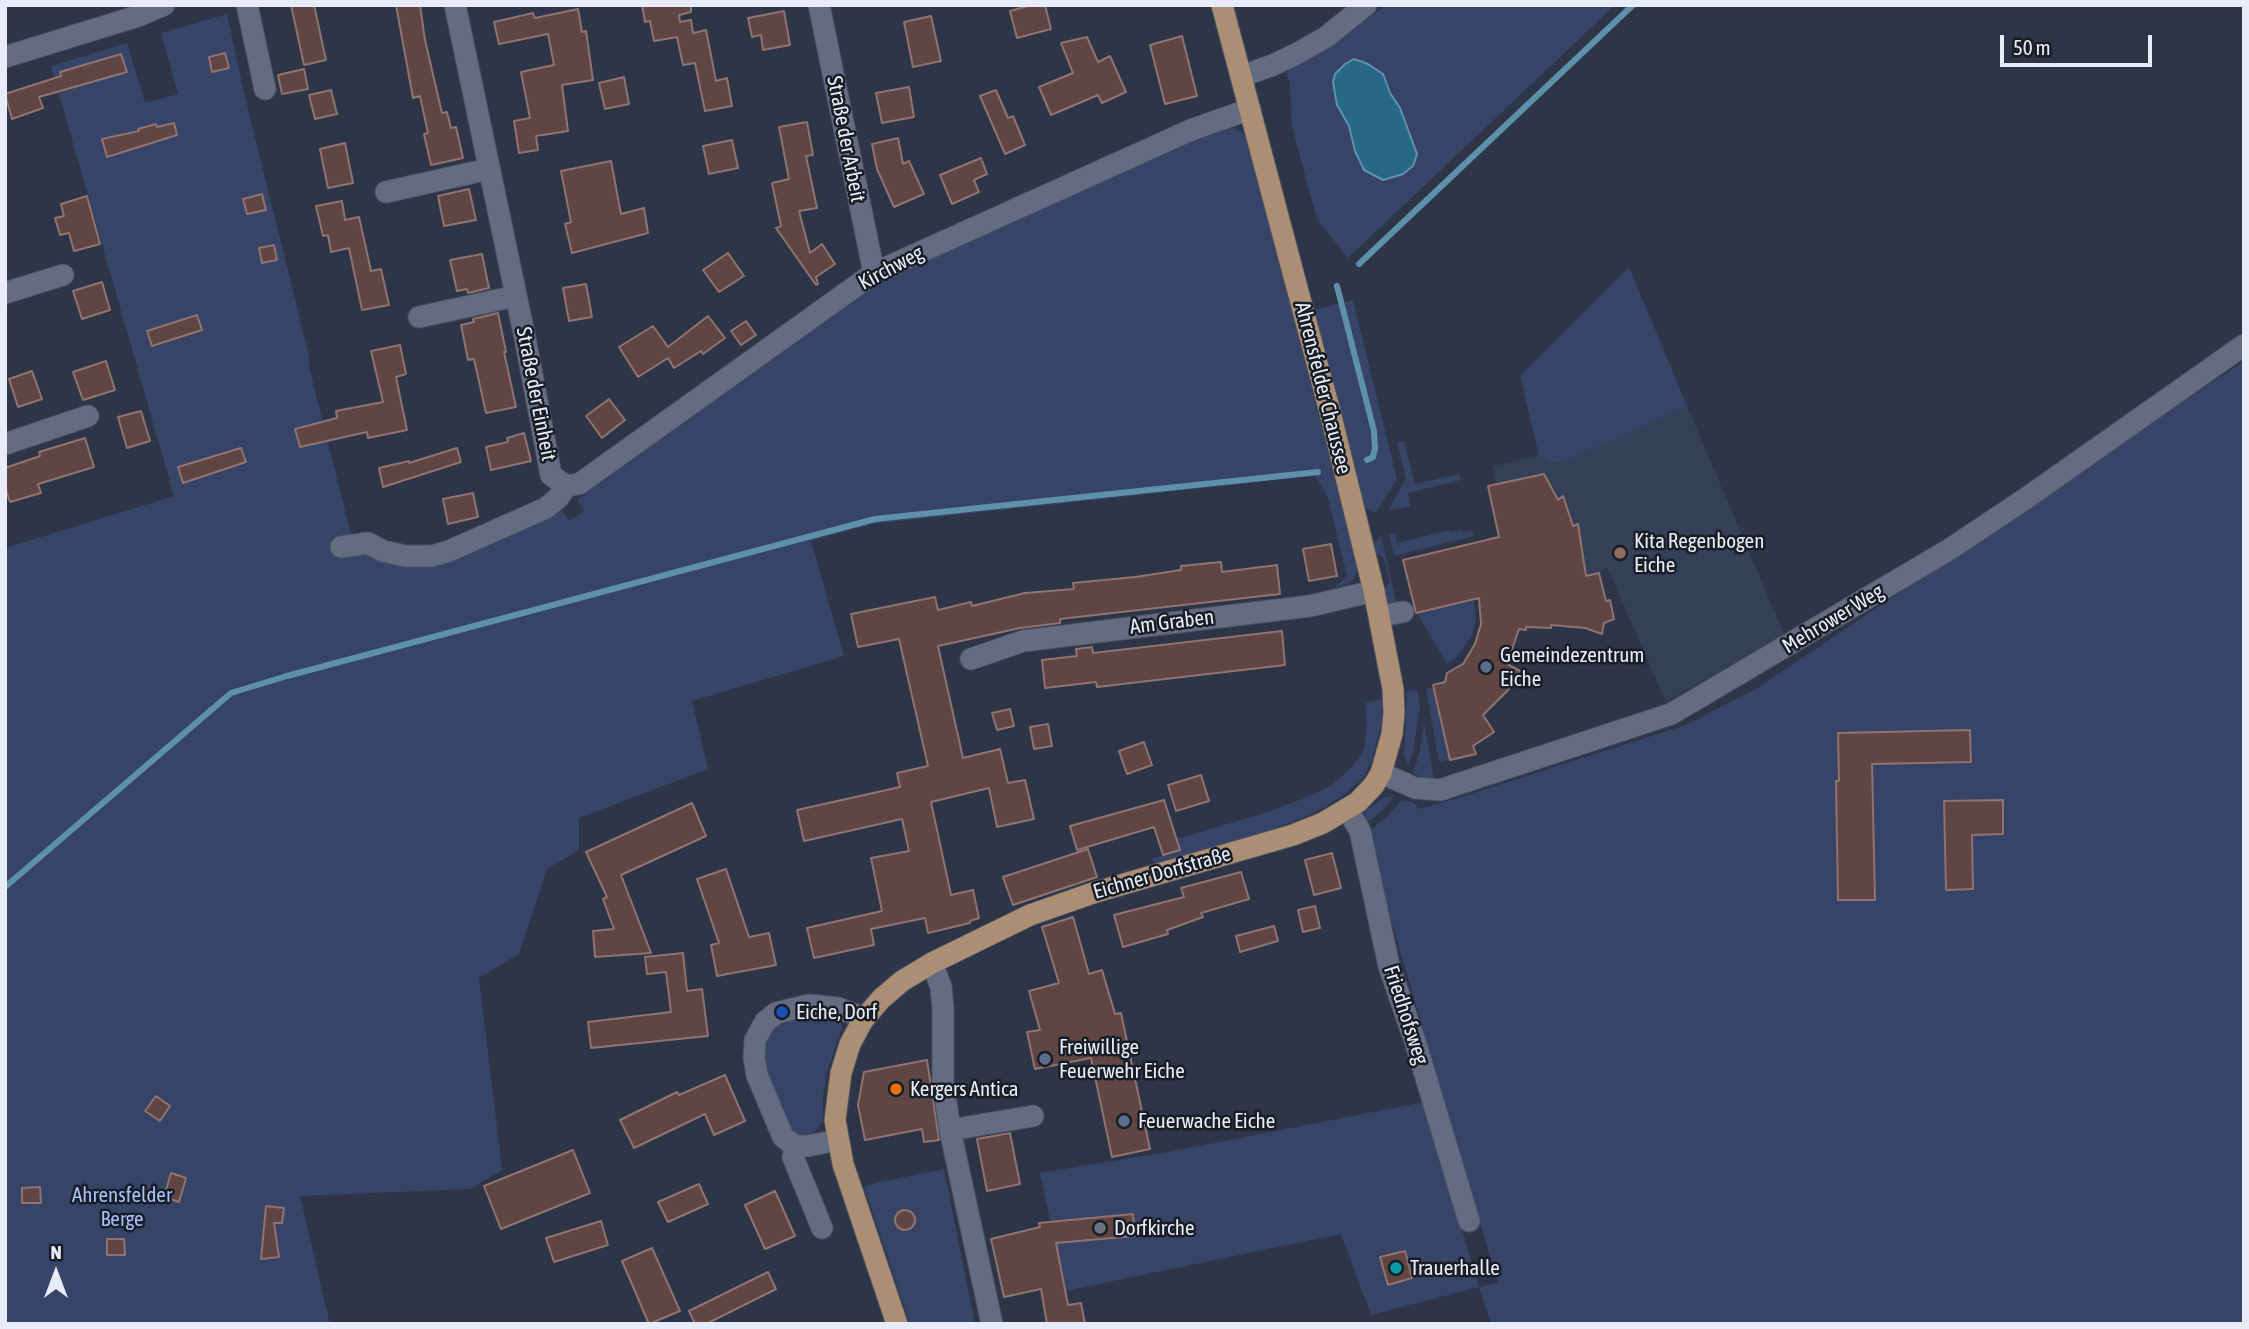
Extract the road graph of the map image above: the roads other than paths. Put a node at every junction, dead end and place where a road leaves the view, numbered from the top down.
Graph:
1 (164, 5) edge
2 (247, 5) edge
3 (455, 5) edge
4 (819, 5) edge
5 (1222, 5) edge
6 (1366, 5) edge
7 (136, 11) edge
8 (5, 57) edge
9 (1241, 76) junction
10 (265, 89) dead end
11 (1250, 109) junction
12 (489, 169) junction
13 (386, 192) dead end
14 (874, 273) junction
15 (63, 275) dead end
16 (5, 293) edge
17 (516, 296) junction
18 (419, 317) dead end
19 (2244, 345) edge
20 (88, 416) dead end
21 (5, 444) edge
22 (570, 494) junction
23 (341, 547) dead end
24 (1374, 591) junction
25 (1403, 612) dead end
26 (1380, 616) junction
27 (971, 659) dead end
28 (1381, 773) junction
29 (1348, 810) junction
30 (932, 963) junction
31 (863, 1020) junction
32 (1034, 1116) dead end
33 (950, 1130) junction
34 (838, 1140) junction
35 (794, 1146) junction
36 (1469, 1221) dead end
37 (822, 1228) dead end
38 (897, 1324) edge
39 (992, 1324) edge

1 - 7 street
2 - 10 street
3 - 12 street, Straße der Einheit
4 - 14 street, Straße der Arbeit
5 - 9 main road, Ahrensfelder Chaussee
6 - 9 street
7 - 8 street
9 - 11 main road, Ahrensfelder Chaussee
11 - 14 street, Kirchweg
11 - 24 main road, Ahrensfelder Chaussee
12 - 13 street
12 - 17 street, Straße der Einheit
14 - 22 street, Kirchweg
15 - 16 street
17 - 18 street
17 - 22 street, Straße der Einheit
19 - 28 street, Mehrower Weg
20 - 21 street
22 - 23 street, Kirchweg
24 - 26 main road, Ahrensfelder Chaussee
24 - 27 street, Am Graben
25 - 26 street
26 - 28 main road, Ahrensfelder Chaussee
28 - 29 main road, Eichner Dorfstraße
29 - 30 main road, Eichner Dorfstraße
29 - 36 street, Friedhofsweg
30 - 31 main road, Eichner Dorfstraße
30 - 33 street
31 - 34 main road, Eichner Dorfstraße
31 - 35 street
32 - 33 street
33 - 39 street
34 - 35 street
34 - 38 main road, Eichner Dorfstraße
35 - 37 street

